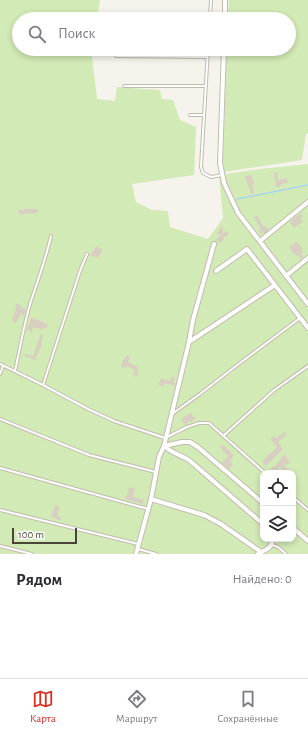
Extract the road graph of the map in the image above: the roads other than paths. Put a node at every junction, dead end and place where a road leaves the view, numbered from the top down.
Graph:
1 (211, 0) edge
2 (225, 0) edge
3 (210, 12) edge
4 (225, 12) edge
5 (116, 56) dead end
6 (224, 56) edge
7 (208, 57) joint
8 (124, 86) dead end
9 (206, 86) junction
10 (190, 115) dead end
11 (204, 115) junction
12 (222, 175) junction
13 (308, 202) edge
14 (52, 236) dead end
15 (260, 241) junction
16 (214, 244) dead end
17 (87, 254) dead end
18 (308, 258) edge
19 (216, 271) dead end
20 (286, 276) junction
21 (275, 284) junction
22 (308, 304) edge
23 (300, 318) junction
24 (308, 328) edge
25 (190, 342) junction
26 (1, 365) edge
27 (308, 366) edge
28 (15, 371) junction
29 (0, 374) edge
30 (43, 384) junction
31 (171, 415) junction
32 (0, 419) edge
33 (223, 436) junction
34 (166, 438) junction
35 (164, 446) junction
36 (0, 468) edge
37 (262, 470) edge
38 (156, 472) junction
39 (150, 499) junction
40 (260, 500) edge
41 (296, 500) edge
42 (148, 509) junction
43 (0, 510) edge
44 (308, 510) edge
45 (260, 521) edge
46 (296, 531) edge
47 (308, 541) edge
48 (272, 542) edge
49 (139, 544) junction
50 (272, 545) junction
51 (0, 546) edge
52 (137, 552) edge
53 (260, 553) edge
54 (32, 554) edge
55 (156, 554) edge
56 (286, 554) edge

1 - 3 lane
2 - 4 street
5 - 7 lane
6 - 12 street
7 - 9 lane
8 - 9 lane
9 - 11 lane
10 - 11 lane
11 - 12 lane
12 - 15 street
13 - 15 street
14 - 28 lane
15 - 20 street
16 - 25 street
17 - 30 lane
18 - 20 street
19 - 21 street
20 - 22 street
21 - 23 street
21 - 25 street
23 - 24 street
23 - 31 lane
25 - 31 street
26 - 28 lane
26 - 29 lane
27 - 33 lane
28 - 30 lane
30 - 34 lane
31 - 34 street
32 - 38 lane
33 - 34 lane
33 - 37 lane
34 - 35 street
35 - 38 street
35 - 40 street
35 - 45 street
36 - 42 lane
38 - 39 street
39 - 42 street
39 - 53 street
41 - 44 lane
42 - 49 street
43 - 49 lane
46 - 47 street
48 - 50 street
49 - 52 street
50 - 53 street
50 - 56 lane
51 - 54 lane
52 - 55 lane

